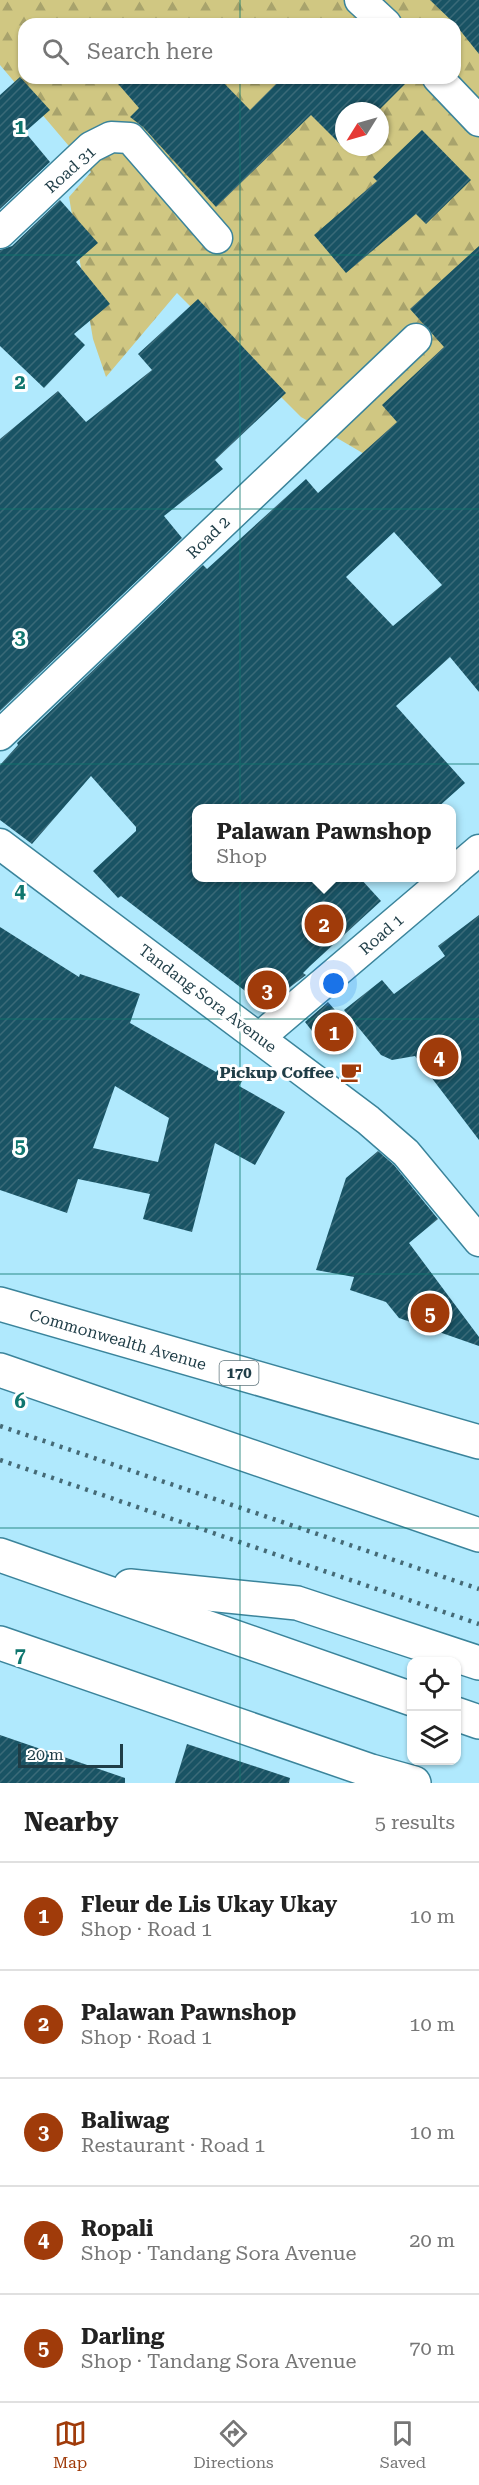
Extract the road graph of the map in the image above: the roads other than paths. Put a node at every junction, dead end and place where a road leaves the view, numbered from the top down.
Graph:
1 (444, 84) edge
2 (479, 120) edge
3 (0, 233) edge
4 (217, 238) dead end
5 (416, 339) dead end
6 (0, 735) edge
7 (0, 844) edge
8 (479, 850) edge
9 (456, 870) edge
10 (442, 882) edge
11 (260, 1037) junction
12 (479, 1241) edge
13 (0, 1304) edge
14 (0, 1370) edge
15 (479, 1442) edge
16 (479, 1535) edge
17 (0, 1555) edge
18 (78, 1580) junction
19 (0, 1642) edge
20 (479, 1663) edge
21 (407, 1697) edge
22 (461, 1716) edge
23 (479, 1722) edge
24 (414, 1783) edge

1 - 2 street
3 - 4 street, Road 31
5 - 6 street, Road 2
7 - 11 street, Tandang Sora Avenue
8 - 9 street
10 - 11 street, Road 1
11 - 12 street, Tandang Sora Avenue
13 - 15 main road, Commonwealth Avenue / 170
14 - 16 main road
17 - 18 main road
18 - 20 main road
18 - 21 main road
19 - 24 main road
22 - 23 main road

